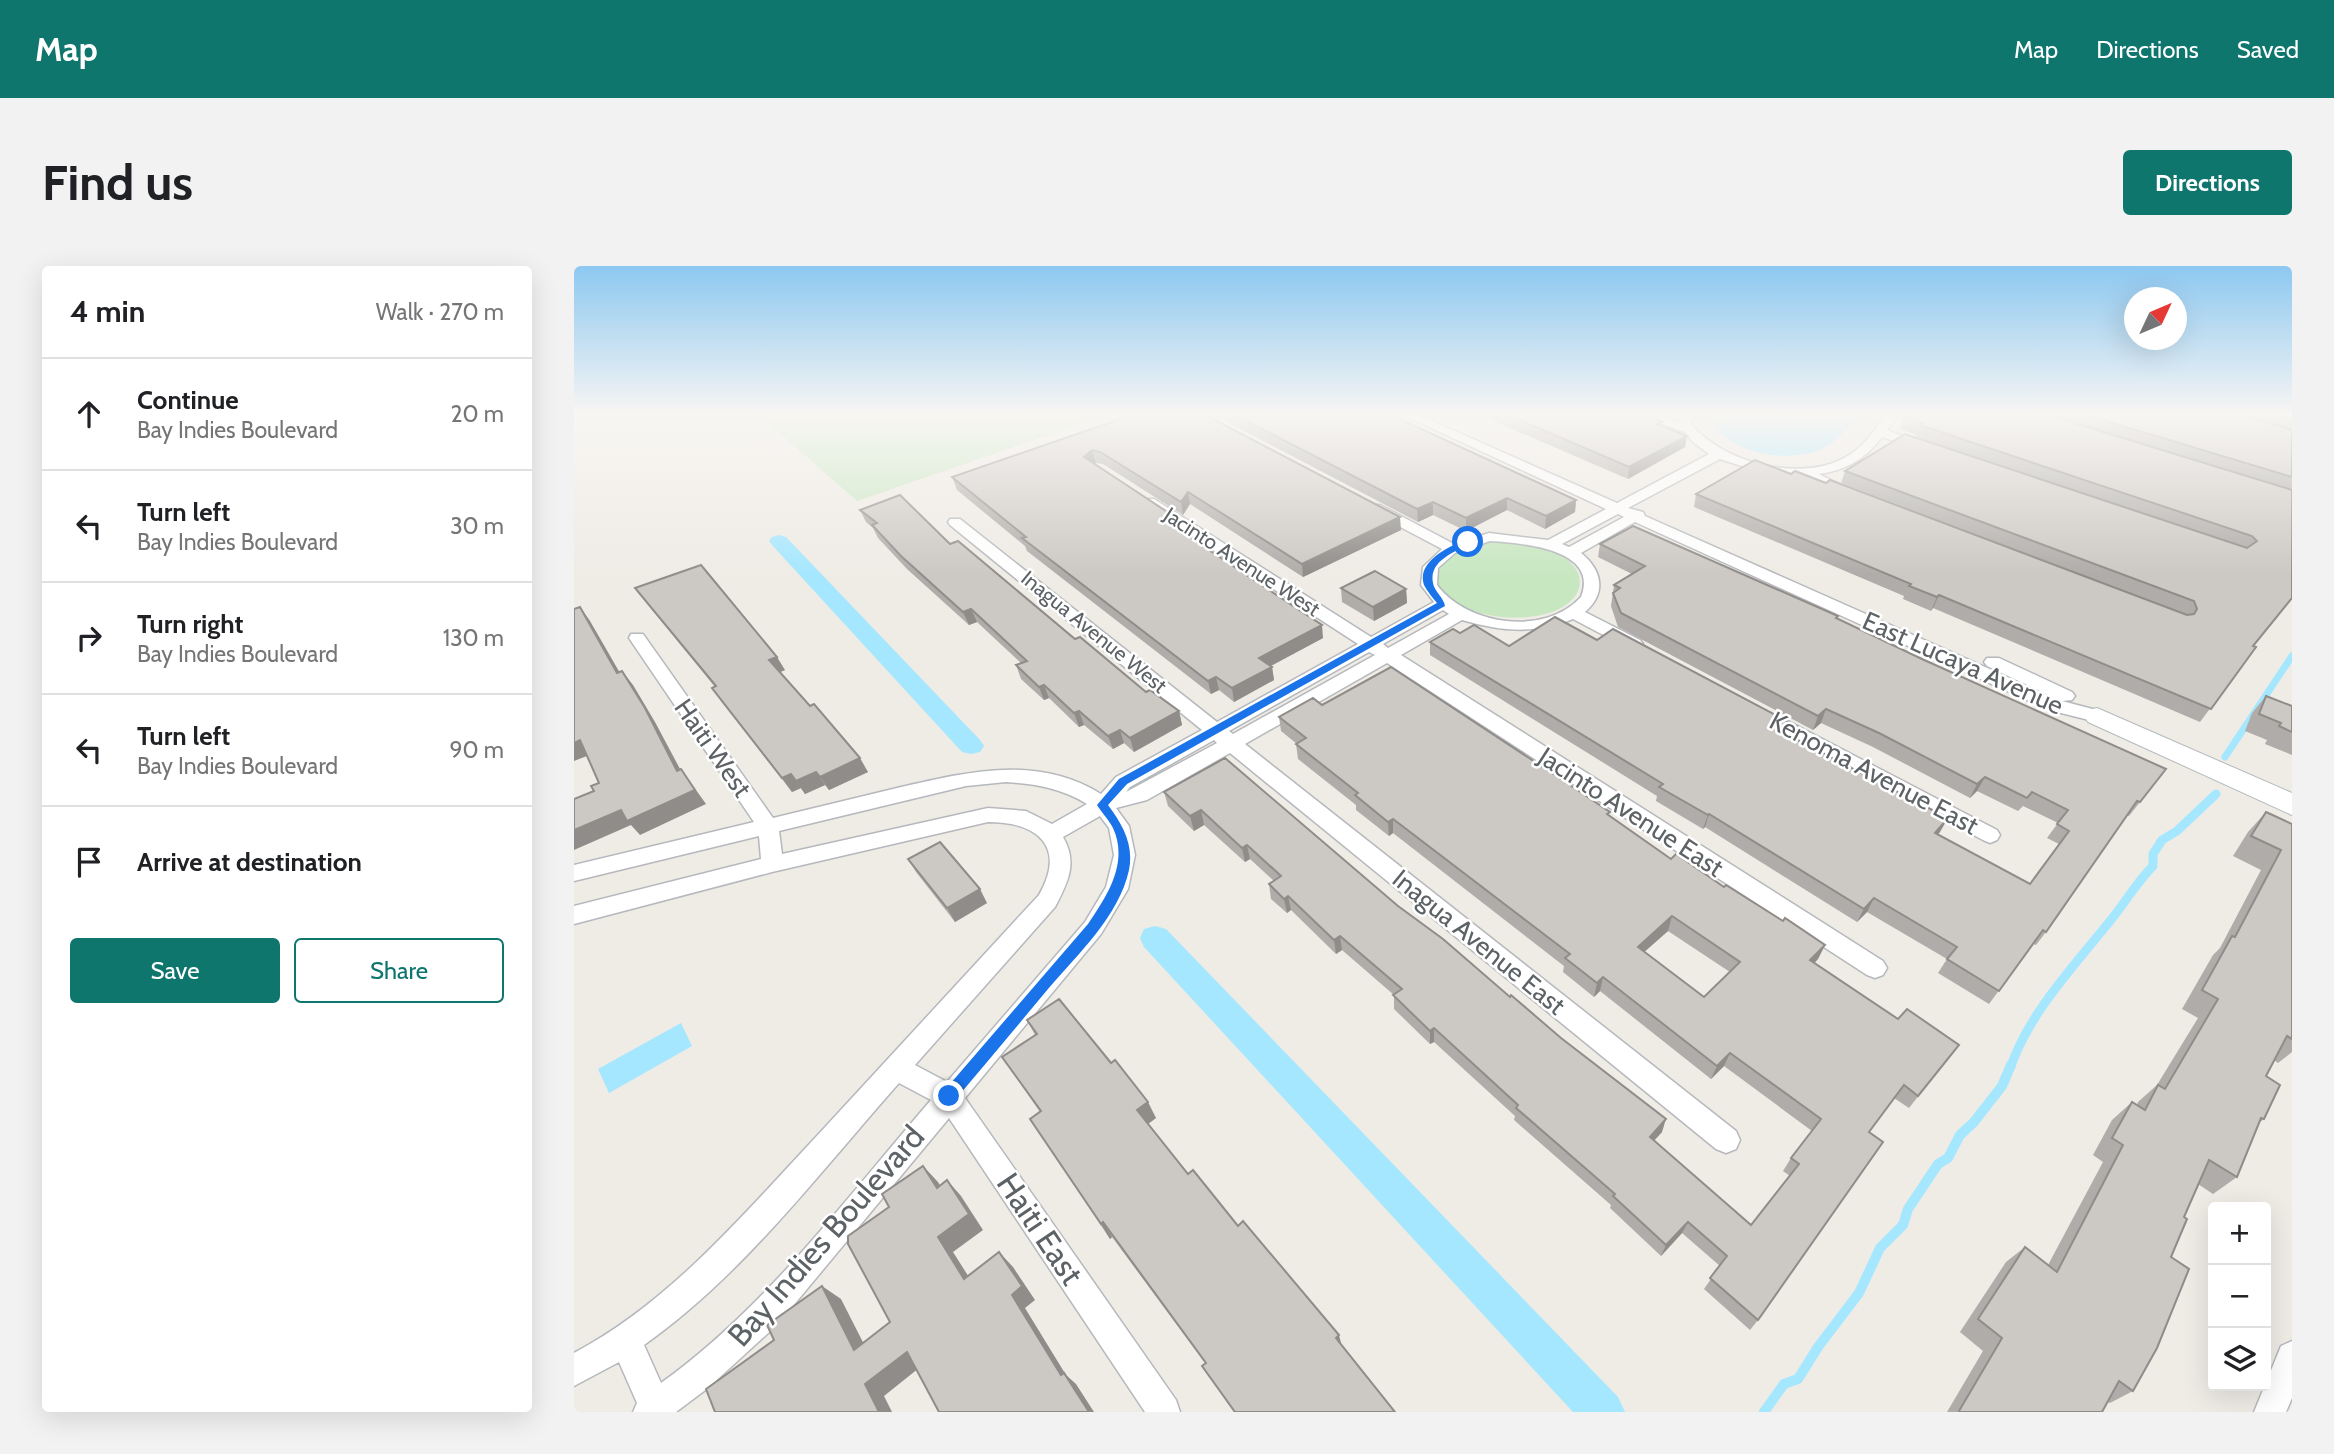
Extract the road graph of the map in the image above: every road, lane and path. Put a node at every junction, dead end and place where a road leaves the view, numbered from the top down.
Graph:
1 (1542, 468) edge
2 (1696, 468) edge
3 (1718, 468) edge
4 (1772, 468) edge
5 (1818, 468) edge
6 (1805, 471) junction
7 (1131, 491) edge
8 (1854, 496) edge
9 (1366, 503) edge
10 (1633, 509) junction
11 (955, 522) dead end
12 (1552, 544) junction
13 (1451, 548) junction
14 (1570, 553) junction
15 (1442, 604) junction
16 (1573, 612) junction
17 (1459, 615) junction
18 (637, 638) dead end
19 (1378, 650) junction
20 (1647, 652) edge
21 (1757, 711) edge
22 (2097, 716) joint
23 (1224, 736) junction
24 (1102, 805) junction
25 (2292, 805) edge
26 (768, 826) junction
27 (1051, 834) junction
28 (1990, 835) dead end
29 (772, 864) junction
30 (574, 873) edge
31 (574, 915) edge
32 (1875, 968) dead end
33 (896, 1068) junction
34 (949, 1096) junction
35 (1726, 1140) dead end
36 (626, 1341) junction
37 (2292, 1357) edge
38 (574, 1370) edge
39 (654, 1411) edge
40 (1164, 1412) edge
41 (2270, 1412) edge

1 - 10 street, East Lucaya Avenue
2 - 10 street
3 - 10 street
4 - 6 street
5 - 6 street
6 - 8 street
7 - 19 street, Jacinto Avenue West
9 - 13 street
10 - 12 street
10 - 14 street
10 - 22 street, East Lucaya Avenue
11 - 23 street, Inagua Avenue West
12 - 13 street
12 - 14 street
13 - 15 street
14 - 16 street
15 - 17 street
15 - 19 street
16 - 17 street
16 - 20 street
17 - 19 street
18 - 26 street, Haiti West
19 - 23 street
19 - 32 street, Jacinto Avenue East
21 - 28 street, Kenoma Avenue East
22 - 25 street, East Lucaya Avenue
23 - 24 street
23 - 35 street, Inagua Avenue East
24 - 26 street, Bay Indies Boulevard
24 - 27 street
24 - 34 street, Bay Indies Boulevard
26 - 29 street, Haiti West
26 - 30 street, Bay Indies Boulevard
27 - 29 street
27 - 33 street, Bay Indies Boulevard
29 - 31 street
33 - 34 street, Haiti East
33 - 36 street, Bay Indies Boulevard
34 - 39 street, Bay Indies Boulevard
34 - 40 street, Haiti East
36 - 38 street, Bay Indies Boulevard
36 - 39 street
37 - 41 street

